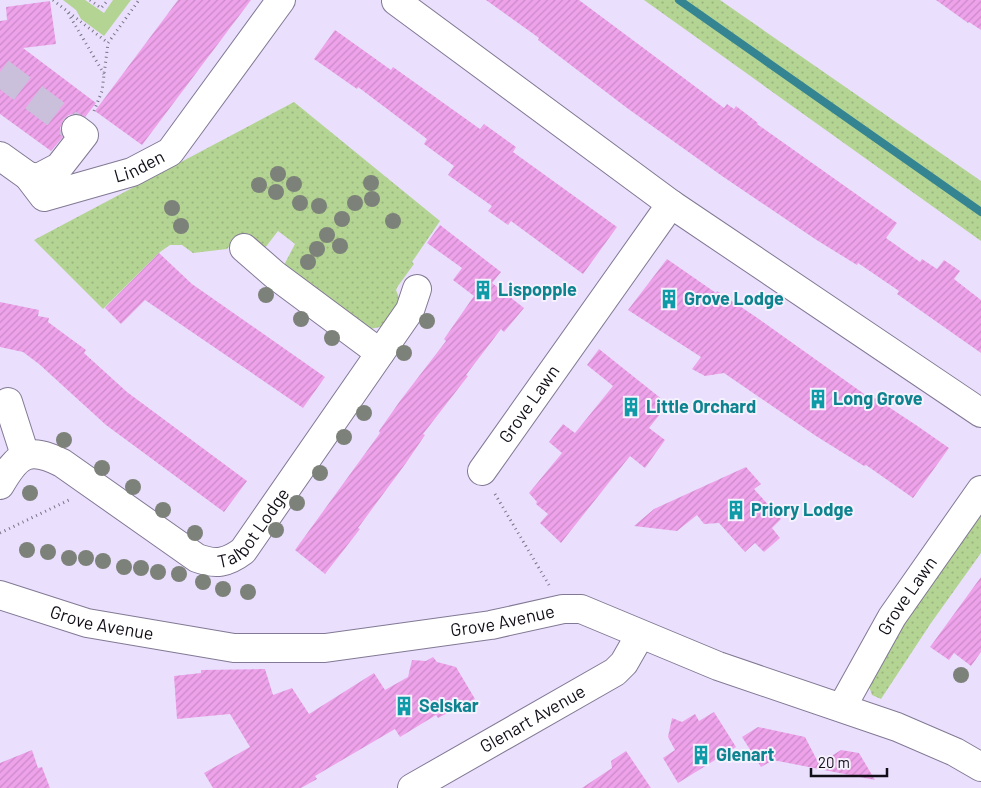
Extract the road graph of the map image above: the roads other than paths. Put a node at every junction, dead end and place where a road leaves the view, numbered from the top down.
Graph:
1 (281, 0) edge
2 (396, 1) edge
3 (76, 129) dead end
4 (0, 156) edge
5 (28, 176) junction
6 (671, 204) junction
7 (244, 248) dead end
8 (417, 289) dead end
9 (380, 353) junction
10 (8, 402) dead end
11 (981, 413) edge
12 (25, 455) junction
13 (482, 471) road end
14 (0, 485) edge
15 (981, 490) edge
16 (0, 595) edge
17 (640, 635) junction
18 (842, 707) junction
19 (981, 767) edge
20 (412, 788) edge

1 - 5 street, Linden
2 - 6 street
3 - 5 street
4 - 5 street, Linden
6 - 11 street
6 - 13 street, Grove Lawn
7 - 9 street
8 - 9 street, Talbot Lodge
9 - 12 street, Talbot Lodge
10 - 12 street
12 - 14 street
15 - 18 street, Grove Lawn
16 - 17 street, Grove Avenue
17 - 18 street, Grove Avenue
17 - 20 street, Glenart Avenue
18 - 19 street, Grove Avenue

